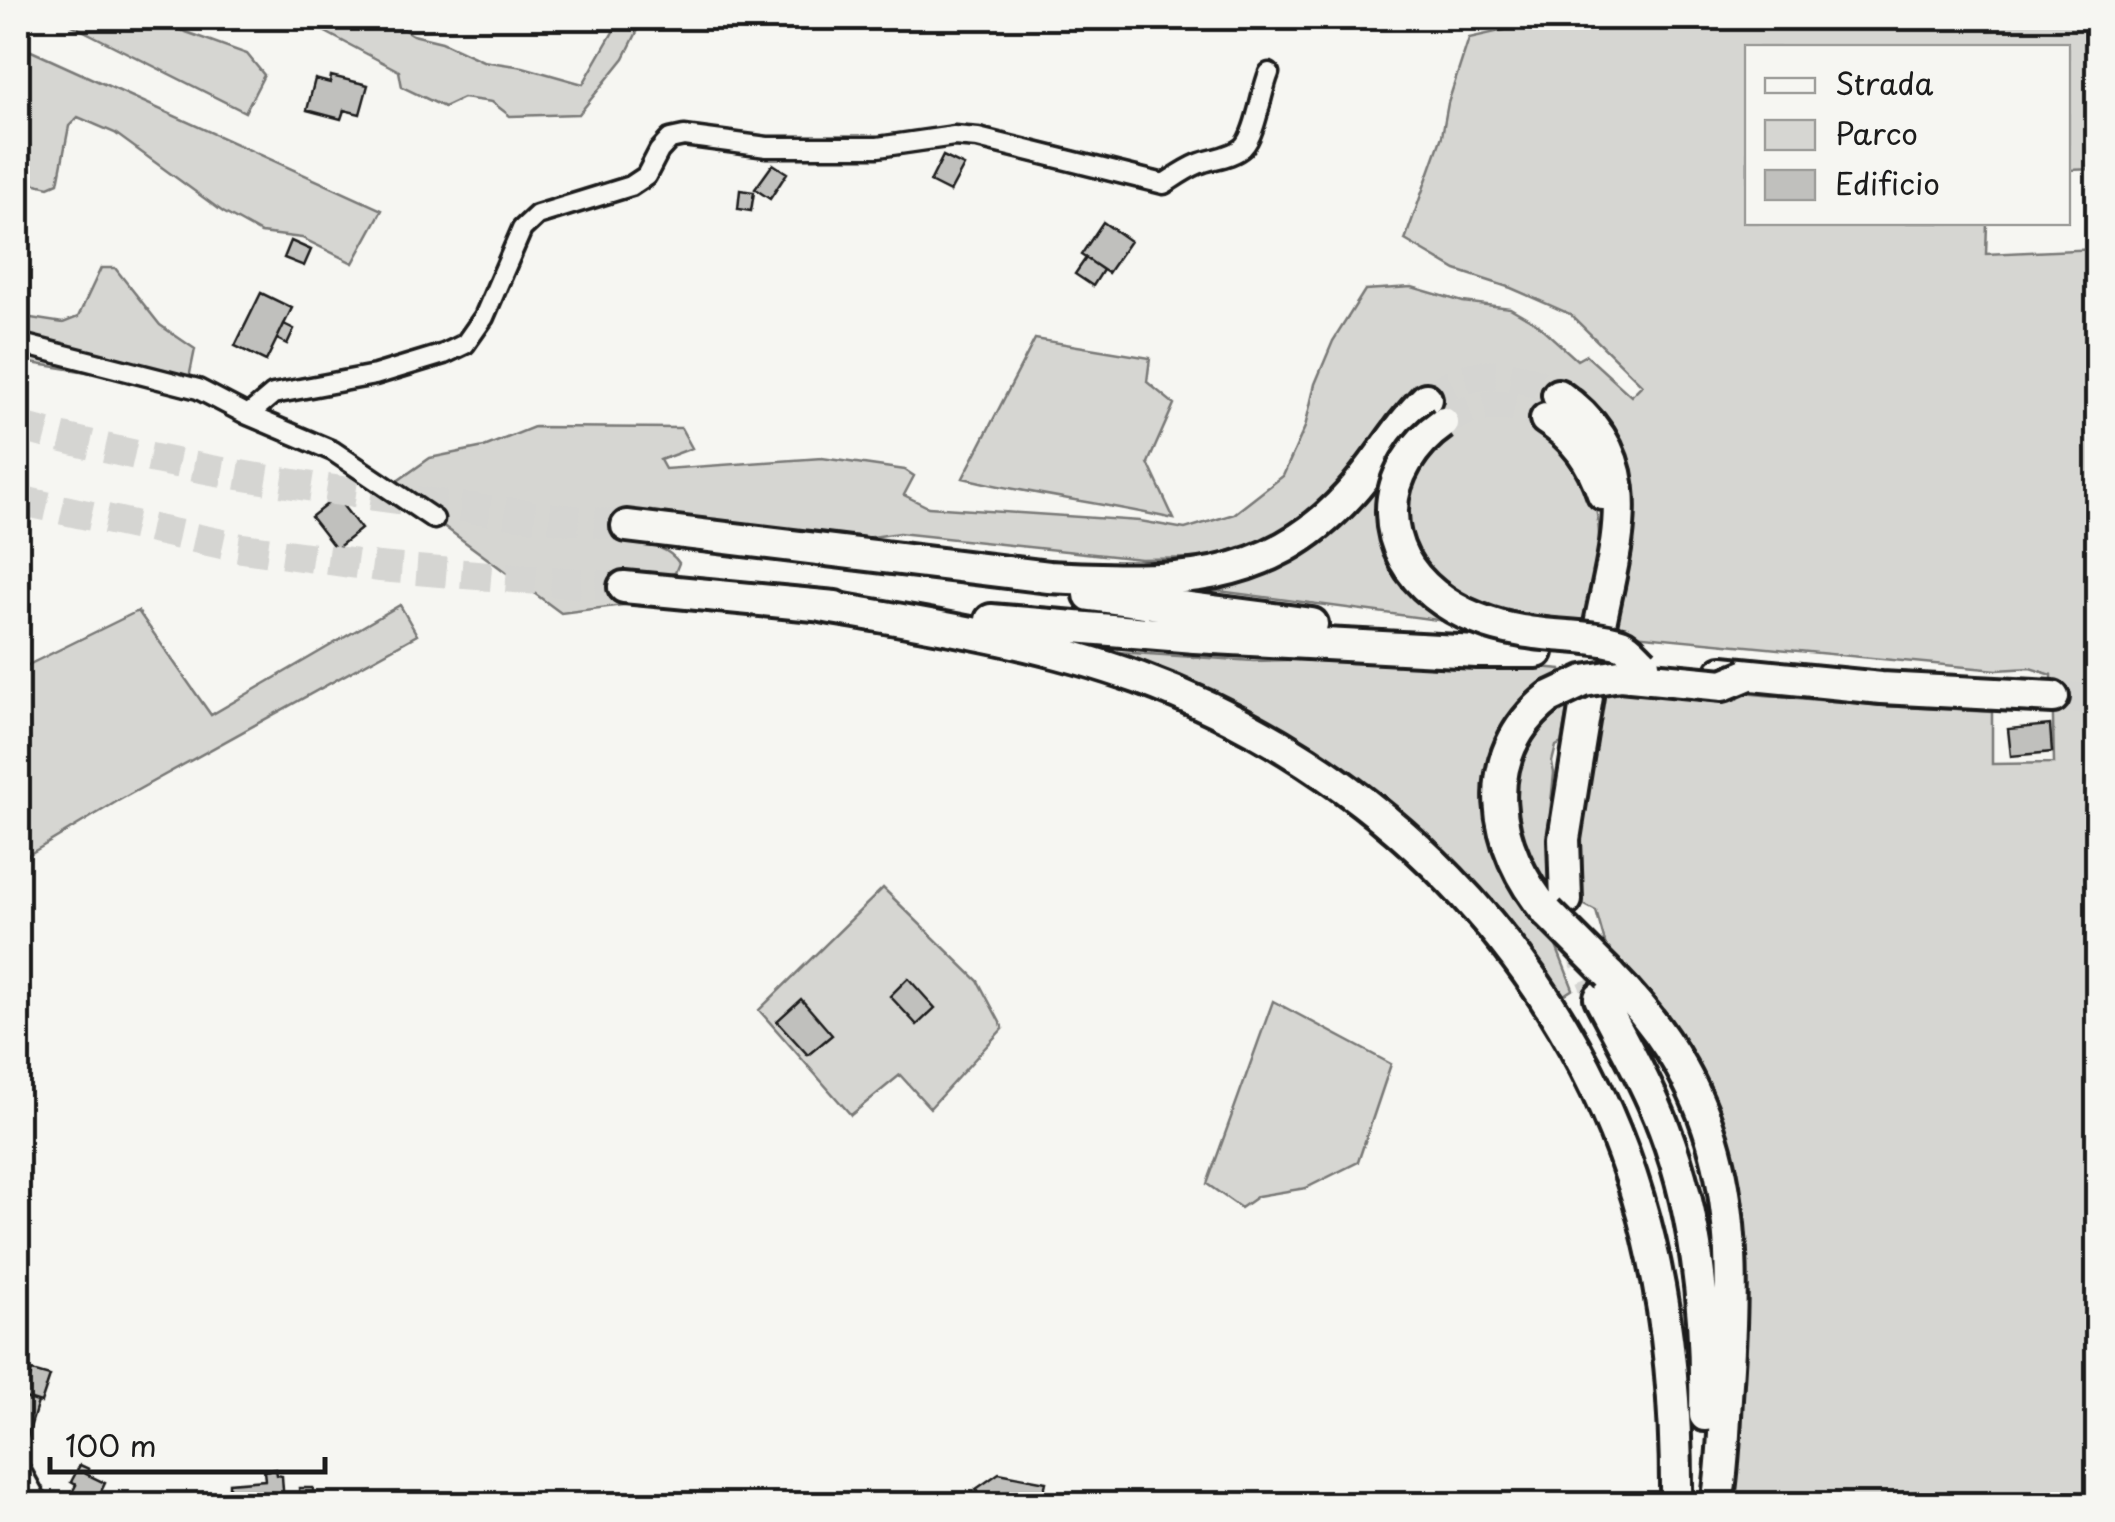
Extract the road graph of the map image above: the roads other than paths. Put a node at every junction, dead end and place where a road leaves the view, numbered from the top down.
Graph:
1 (1269, 72) dead end
2 (18, 342) edge
3 (1552, 407) tunnel mouth
4 (248, 415) junction
5 (434, 519) dead end
6 (627, 526) tunnel mouth
7 (880, 558) junction
8 (624, 587) tunnel mouth
9 (815, 605) junction
10 (1598, 635) dead end
11 (1537, 652) junction
12 (1644, 664) junction
13 (1747, 675) junction
14 (1588, 690) dead end
15 (2053, 697) tunnel mouth
16 (1557, 907) junction
17 (1605, 987) junction
18 (1693, 1240) junction
19 (18, 1466) edge
20 (39, 1504) edge
21 (1676, 1504) edge
22 (1688, 1504) edge
23 (1705, 1504) edge
24 (1717, 1504) edge

1 - 4 street
2 - 4 street
3 - 10 highway
4 - 5 street
6 - 7 highway
7 - 11 highway
7 - 12 highway, bridge
8 - 9 highway
9 - 11 highway
9 - 21 highway
11 - 12 highway
12 - 13 highway
13 - 15 highway
13 - 16 highway, bridge
14 - 16 highway
16 - 17 highway, bridge
17 - 18 highway
17 - 24 highway
18 - 22 highway
18 - 23 highway
19 - 20 street

